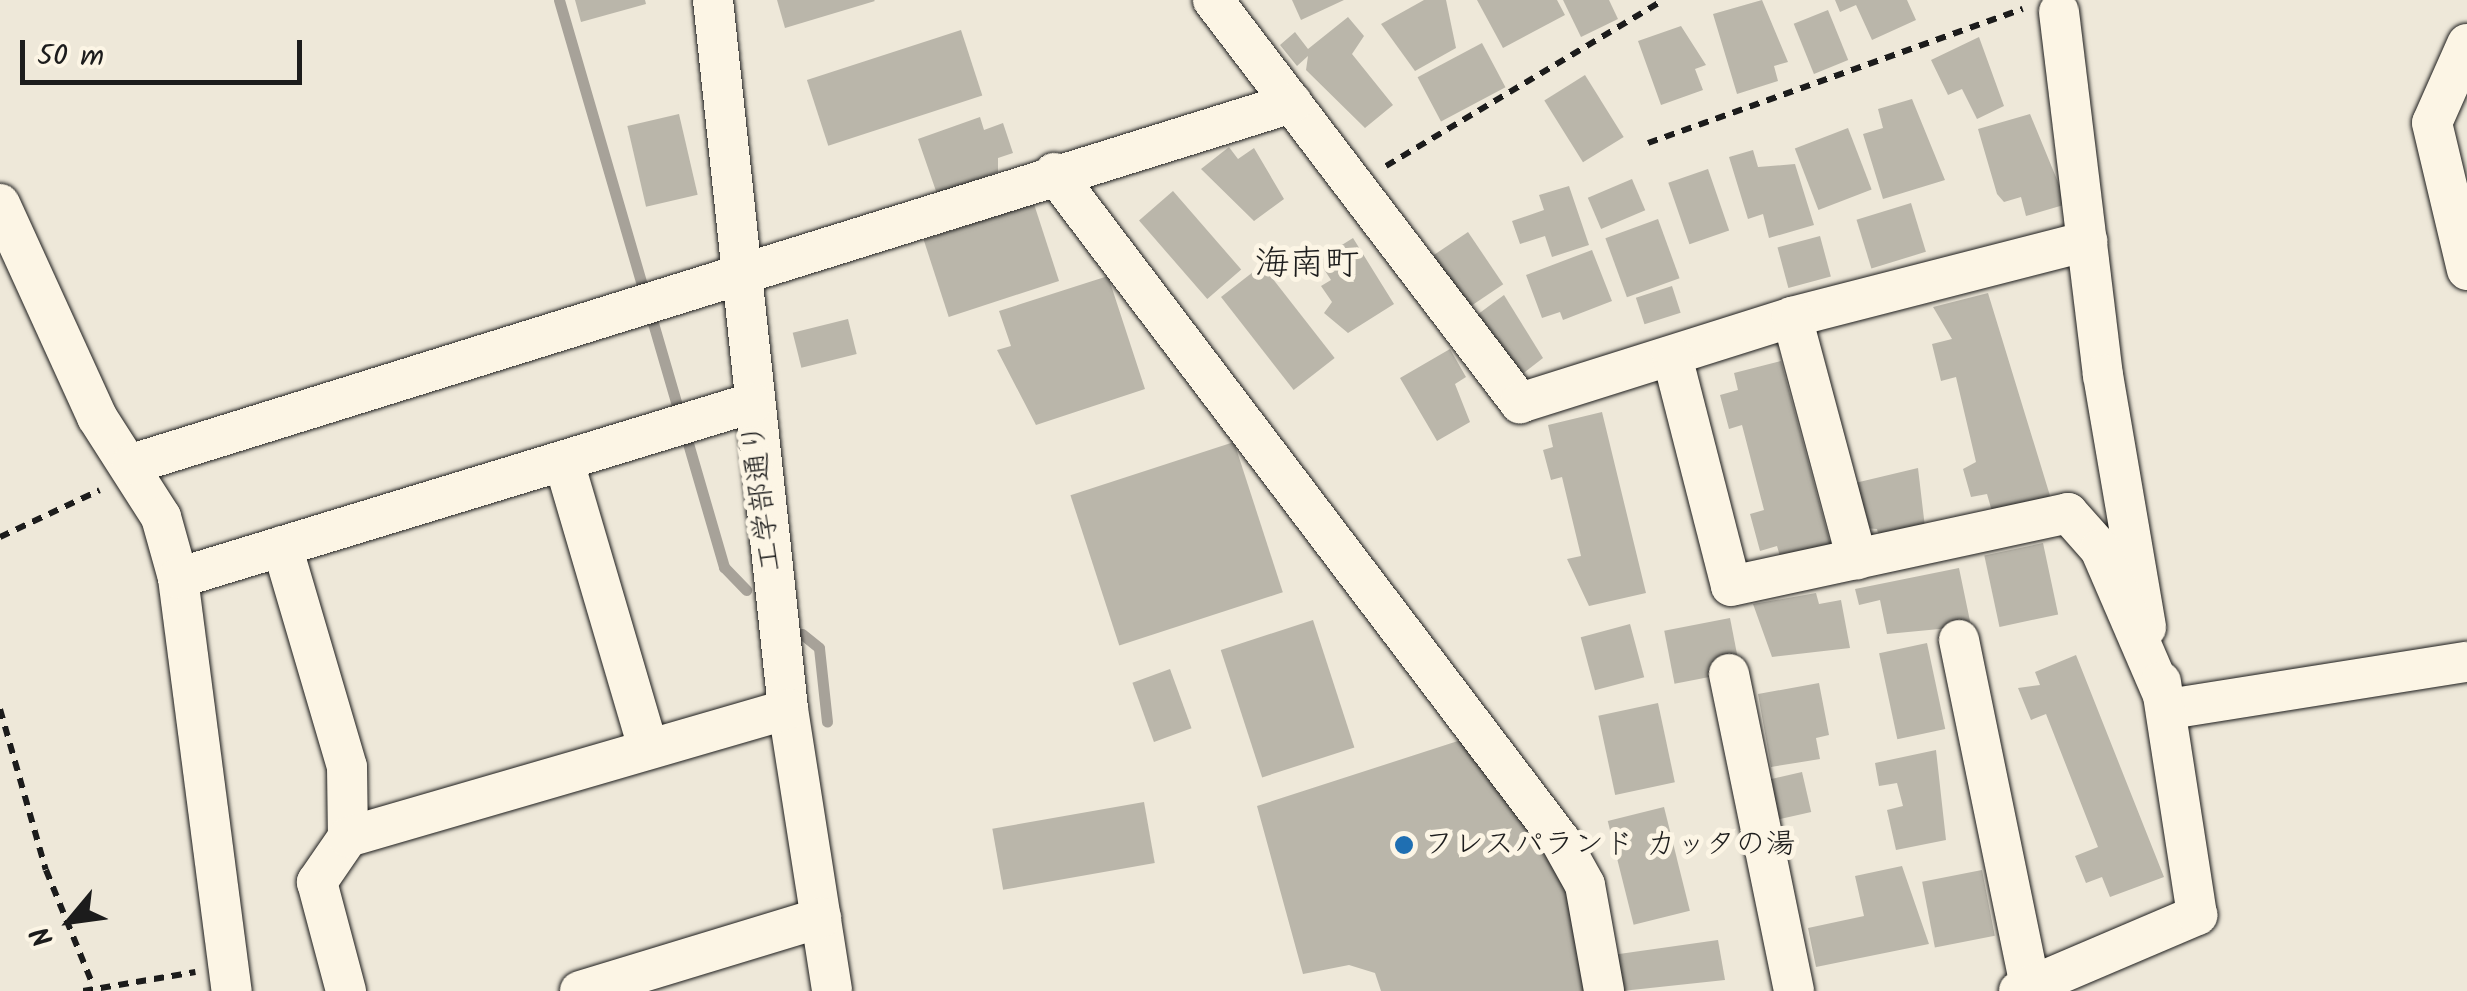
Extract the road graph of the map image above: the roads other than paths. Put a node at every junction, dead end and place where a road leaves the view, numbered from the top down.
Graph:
1 (713, 0) edge
2 (1213, 0) edge
3 (2045, 9) road end
4 (2467, 44) edge
5 (1292, 103) junction
6 (1054, 173) junction
7 (0, 204) edge
8 (2087, 240) junction
9 (2467, 270) edge
10 (743, 279) junction
11 (1792, 317) junction
12 (1672, 356) junction
13 (752, 404) junction
14 (564, 462) junction
15 (132, 464) junction
16 (282, 546) junction
17 (1857, 559) junction
18 (178, 578) junction
19 (1959, 640) dead end
20 (2467, 662) edge
21 (1730, 674) dead end
22 (2168, 709) junction
23 (788, 710) junction
24 (648, 748) junction
25 (348, 837) junction
26 (821, 918) junction
27 (229, 979) edge
28 (2027, 990) edge
29 (346, 991) edge
30 (580, 991) edge
31 (832, 991) edge
32 (1604, 991) edge
33 (1794, 991) edge

1 - 10 street, 工学部通り
2 - 5 street
3 - 8 street
4 - 9 street
5 - 6 street
5 - 12 street
6 - 10 street
6 - 32 street
7 - 15 street
8 - 11 street
8 - 22 street
10 - 13 street, 工学部通り
10 - 15 street
11 - 12 street
11 - 17 street
12 - 17 street
13 - 14 street
13 - 23 street, 工学部通り
14 - 16 street
14 - 24 street
15 - 18 street
16 - 18 street
16 - 25 street
17 - 22 street
18 - 27 street
19 - 28 street
20 - 22 street
21 - 33 street
22 - 28 street
23 - 24 street
23 - 26 street, 工学部通り
24 - 25 street
25 - 29 street
26 - 30 street
26 - 31 street, 工学部通り

